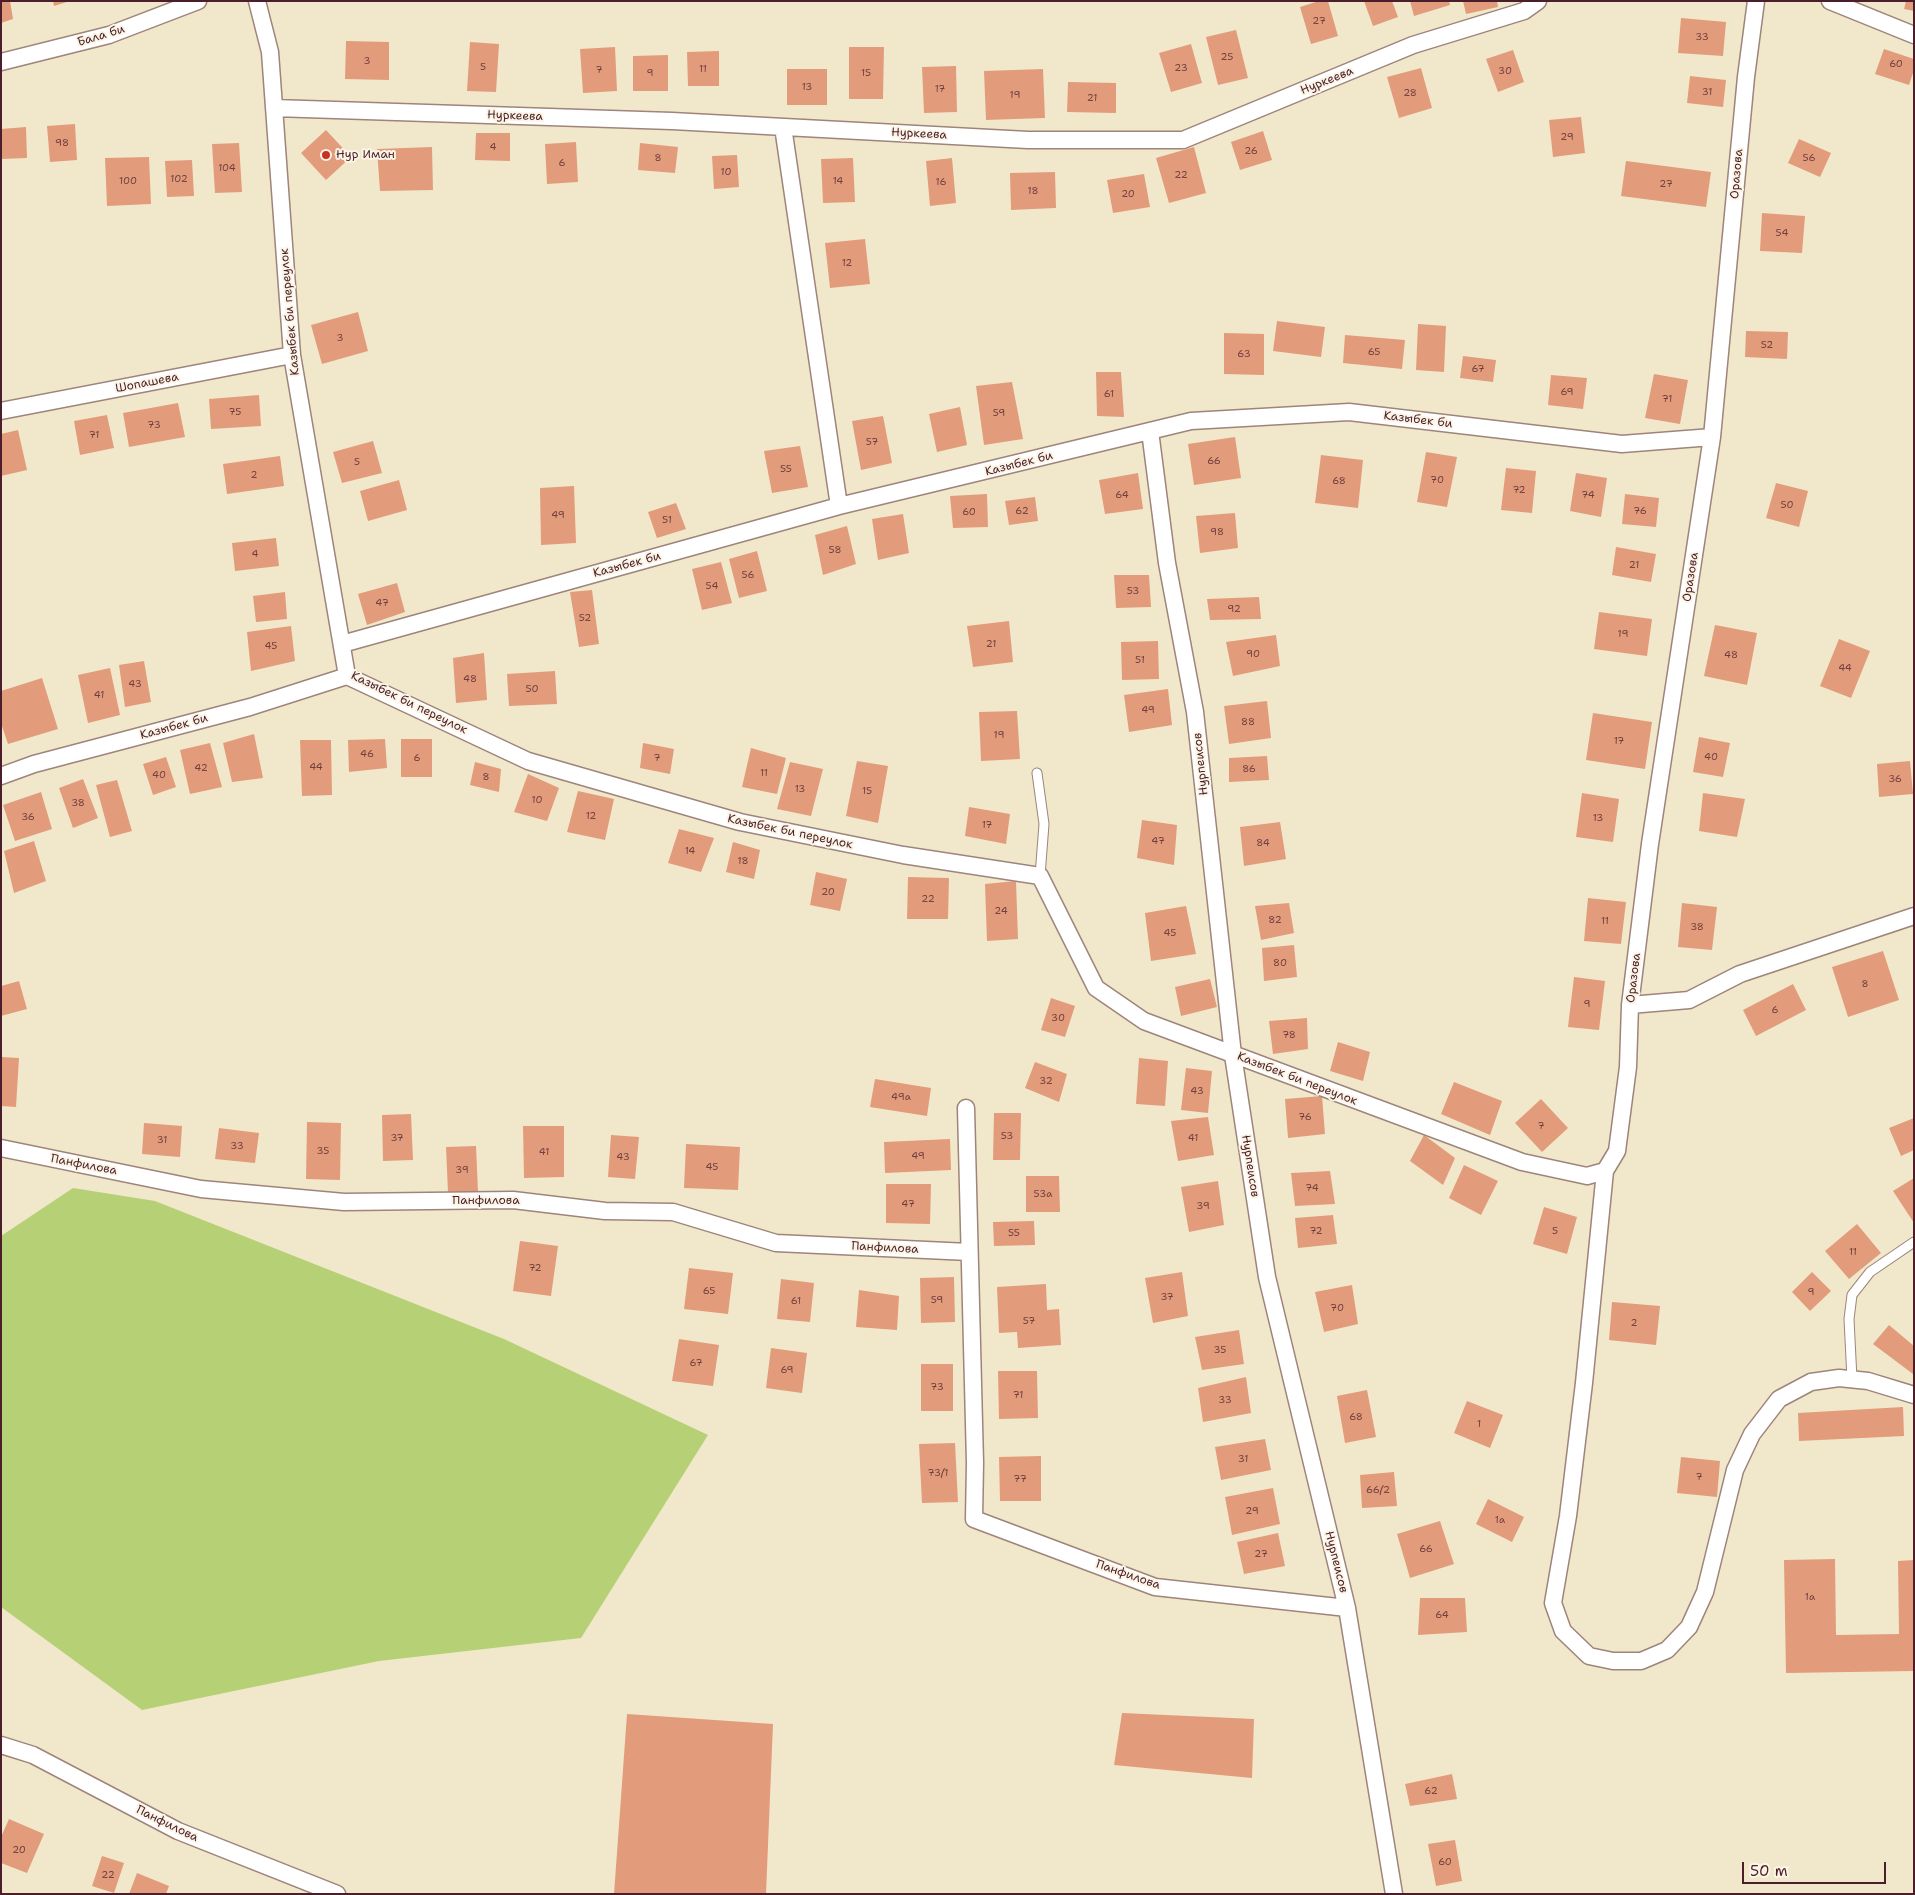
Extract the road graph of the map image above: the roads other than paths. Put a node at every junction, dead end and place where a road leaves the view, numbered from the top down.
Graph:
1 (198, 1) edge
2 (258, 1) edge
3 (1538, 1) edge
4 (1756, 1) edge
5 (1830, 1) edge
6 (1914, 35) edge
7 (1, 62) edge
8 (274, 108) junction
9 (783, 127) junction
10 (292, 355) junction
11 (1, 411) edge
12 (1150, 431) junction
13 (1712, 437) junction
14 (839, 506) junction
15 (342, 644) junction
16 (347, 676) junction
17 (1037, 773) dead end
18 (1, 776) edge
19 (1040, 876) junction
20 (1914, 916) edge
21 (1630, 1005) junction
22 (1233, 1055) junction
23 (966, 1108) dead end
24 (1, 1148) edge
25 (1605, 1171) junction
26 (1914, 1242) edge
27 (969, 1252) junction
28 (1852, 1379) junction
29 (1914, 1395) edge
30 (1347, 1608) junction
31 (1, 1745) edge
32 (337, 1894) edge
33 (1394, 1894) edge

1 - 7 street, Бала би
2 - 8 street, Казыбек би переулок
3 - 9 street, Нуркеева
4 - 13 street, Оразова
5 - 6 street
8 - 9 street, Нуркеева
8 - 10 street, Казыбек би переулок
9 - 14 street
10 - 11 street, Шопашева
10 - 15 street, Казыбек би переулок
12 - 13 street, Казыбек би
12 - 14 street, Казыбек би
12 - 22 street, Нурпеисов
13 - 21 street, Оразова
14 - 15 street, Казыбек би
15 - 16 street, Казыбек би переулок
16 - 18 street, Казыбек би
16 - 19 street, Казыбек би переулок
17 - 19 lane
19 - 22 street, Казыбек би переулок
20 - 21 street
21 - 25 street, Оразова
22 - 25 street, Казыбек би переулок
22 - 30 street, Нурпеисов
23 - 27 street, Панфилова
24 - 27 street, Панфилова
25 - 28 street
26 - 28 lane
27 - 30 street, Панфилова
28 - 29 street
30 - 33 street, Нурпеисов
31 - 32 street, Панфилова

